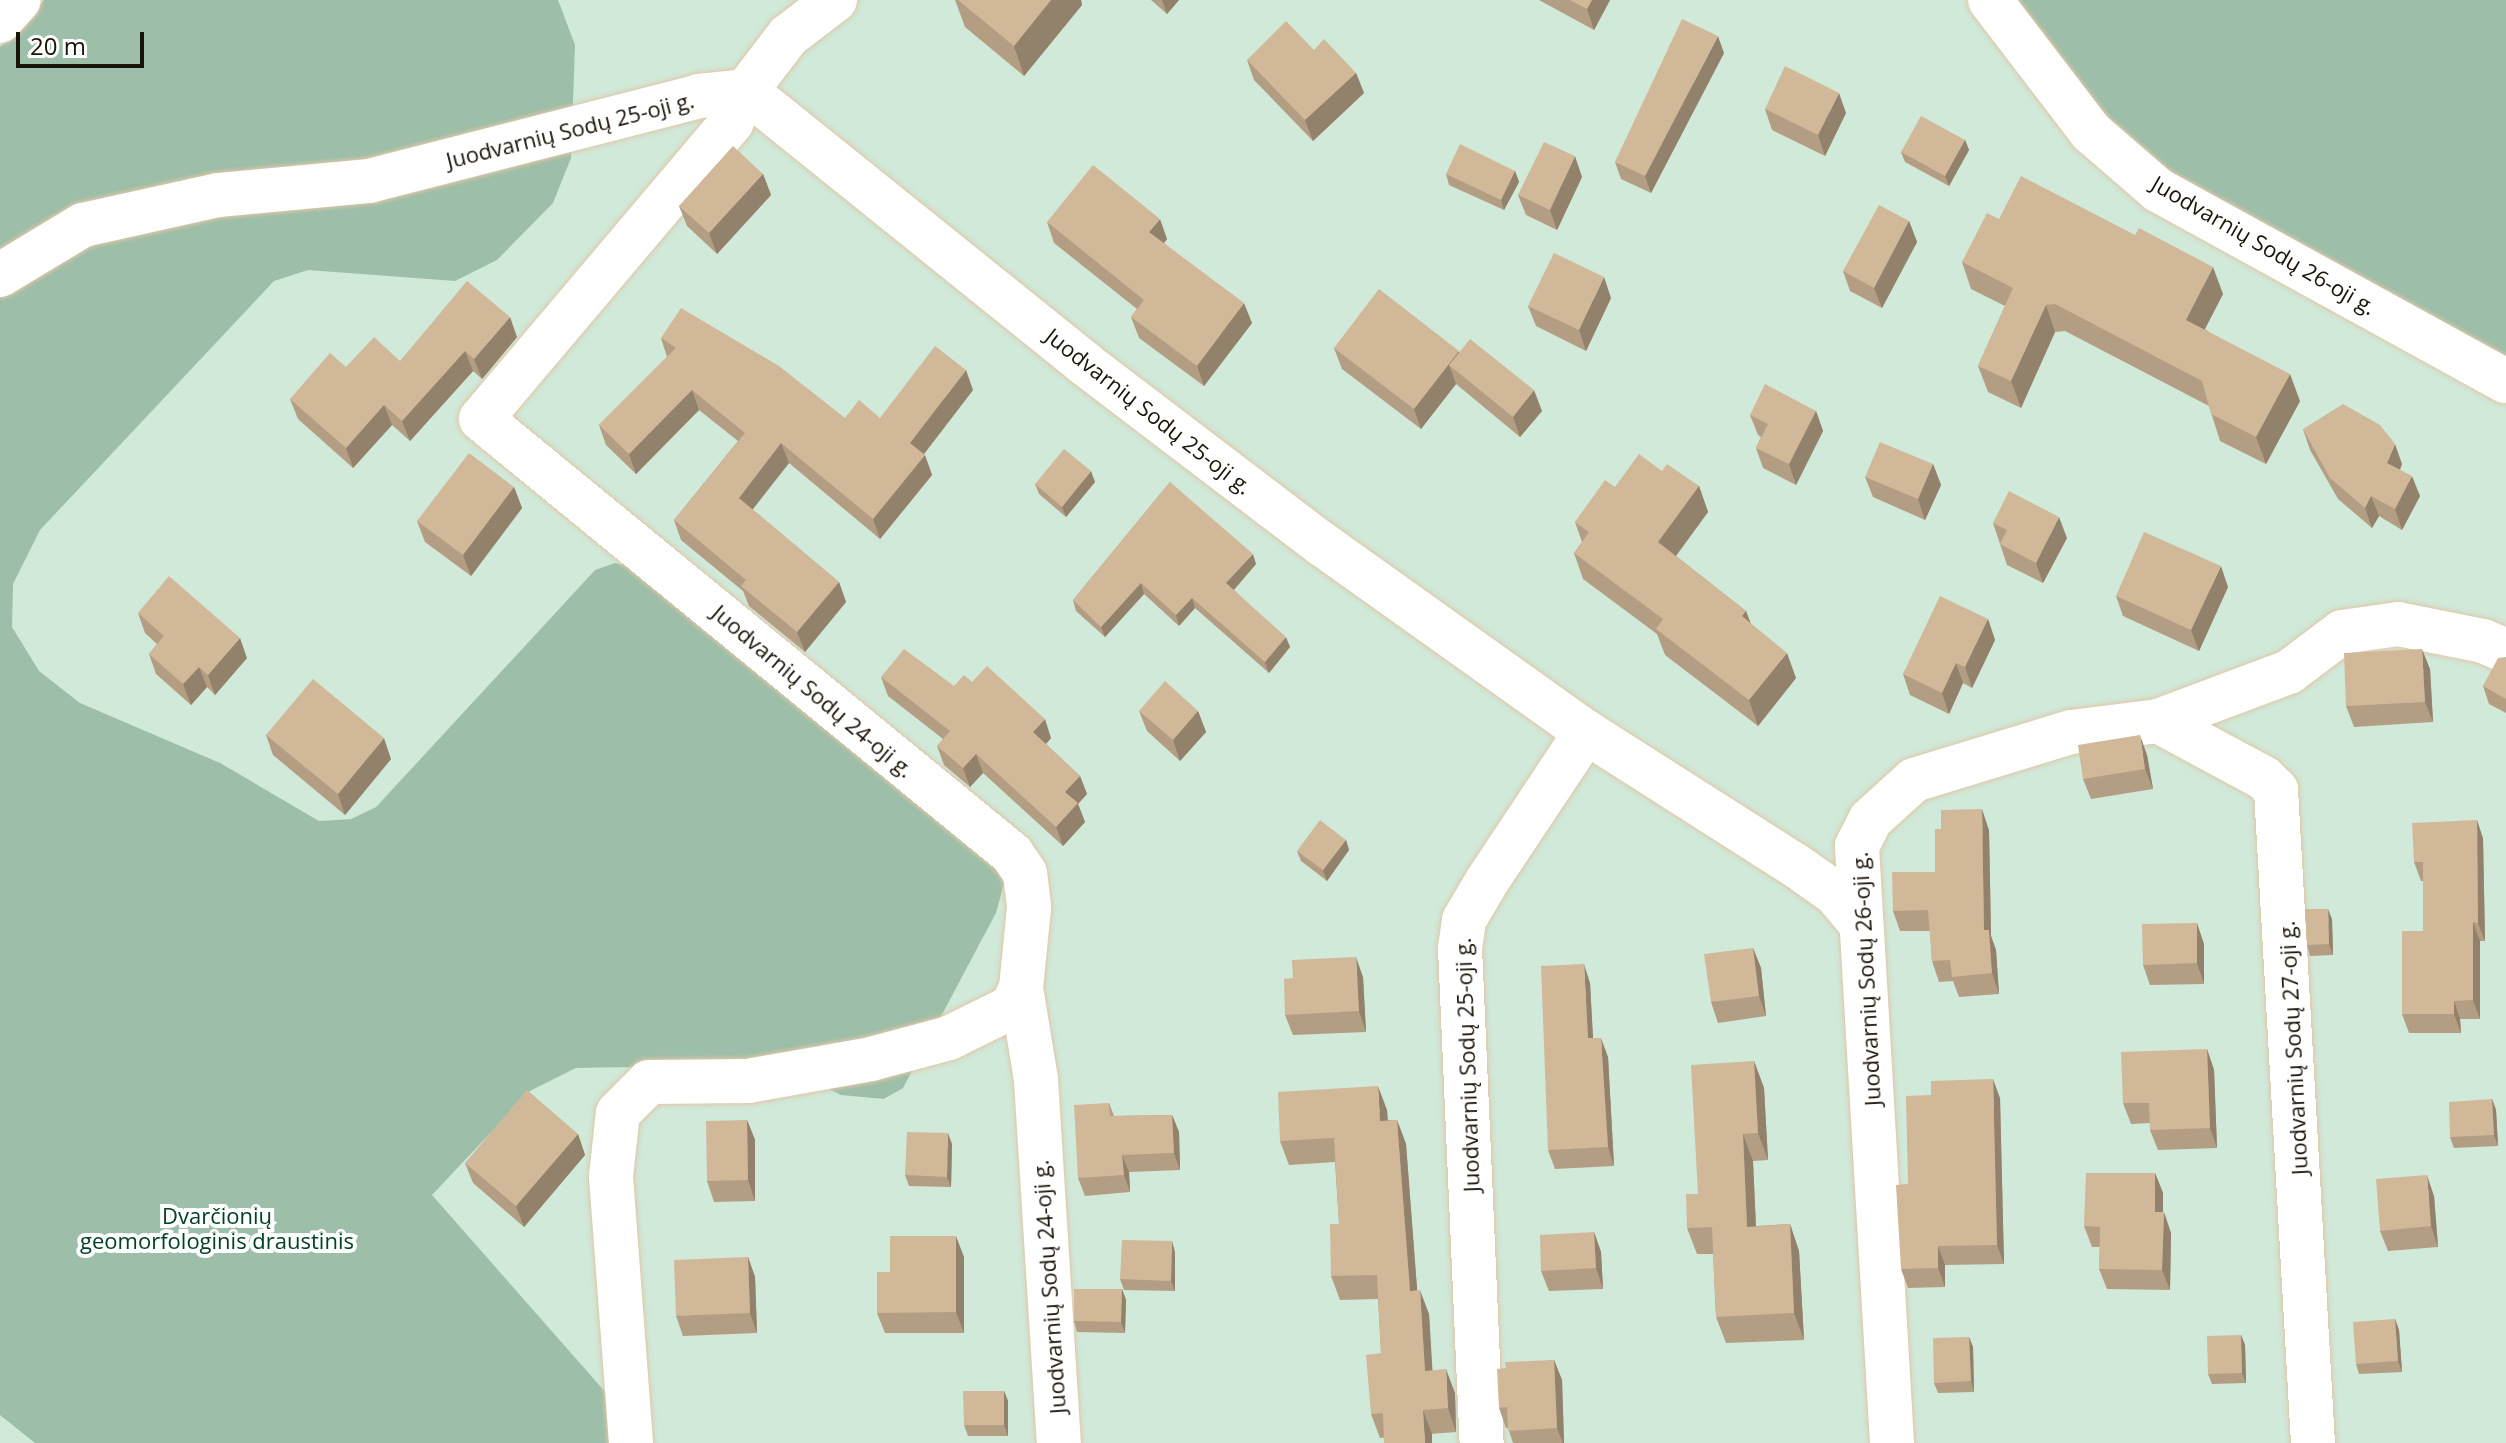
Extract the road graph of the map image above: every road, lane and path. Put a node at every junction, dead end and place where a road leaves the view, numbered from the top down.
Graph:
1 (19, 0) edge
2 (835, 0) edge
3 (1990, 0) edge
4 (0, 21) edge
5 (746, 91) junction
6 (0, 275) edge
7 (2506, 381) edge
8 (2506, 651) edge
9 (2158, 721) junction
10 (1586, 732) junction
11 (1857, 846) junction
12 (1795, 865) junction
13 (1861, 924) junction
14 (1021, 988) junction
15 (631, 1443) edge
16 (1059, 1443) edge
17 (1482, 1443) edge
18 (1892, 1443) edge
19 (2313, 1443) edge

1 - 4 street
2 - 5 street
3 - 7 street, Juodvarnių Sodų 26-oji g.
5 - 6 street, Juodvarnių Sodų 25-oji g.
5 - 10 street, Juodvarnių Sodų 25-oji g.
5 - 14 street, Juodvarnių Sodų 24-oji g.
8 - 9 street, Juodvarnių Sodų 26-oji g.
9 - 11 street, Juodvarnių Sodų 26-oji g.
9 - 19 street, Juodvarnių Sodų 27-oji g.
10 - 12 street
10 - 17 street, Juodvarnių Sodų 25-oji g.
11 - 12 street
11 - 13 street, Juodvarnių Sodų 26-oji g.
12 - 13 street
13 - 18 street, Juodvarnių Sodų 26-oji g.
14 - 15 street
14 - 16 street, Juodvarnių Sodų 24-oji g.

